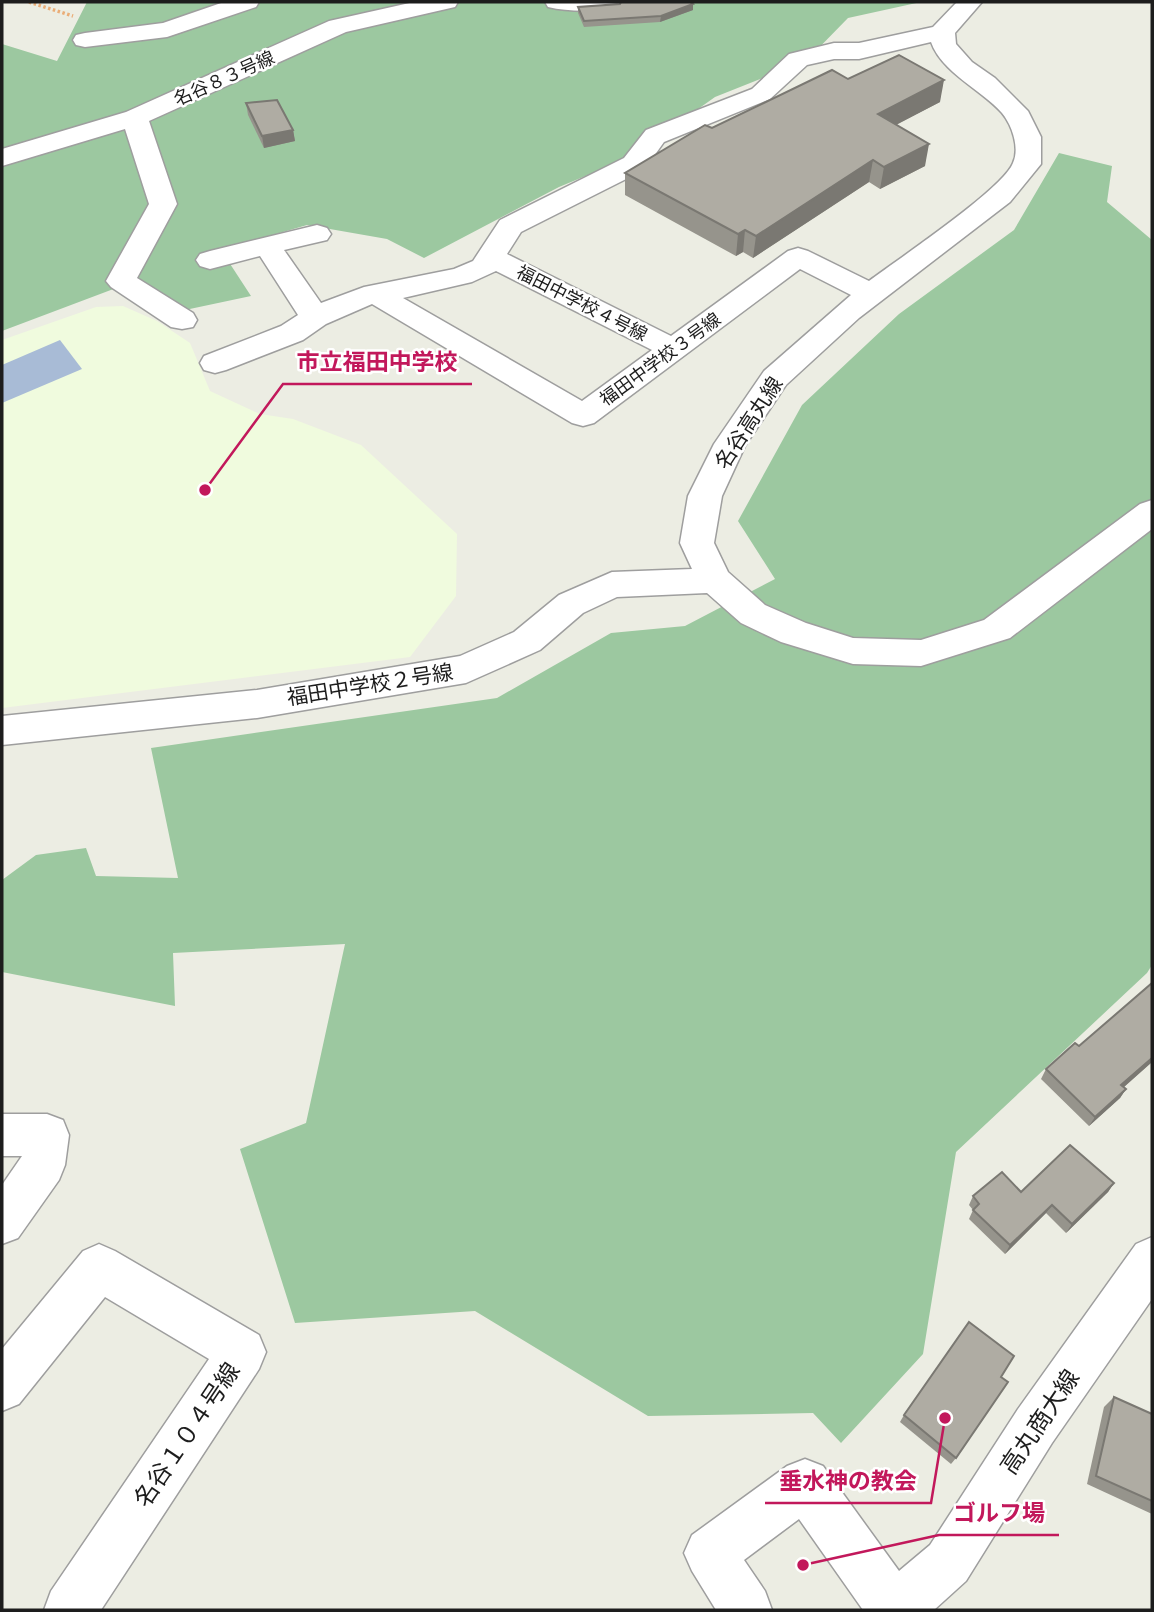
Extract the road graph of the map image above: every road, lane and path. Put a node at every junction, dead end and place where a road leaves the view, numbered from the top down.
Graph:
1 (29, 2) edge
2 (247, 2) edge
3 (446, 2) edge
4 (557, 2) edge
5 (610, 2) edge
6 (970, 2) edge
7 (376, 9) edge
8 (74, 16) joint
9 (942, 32) junction
10 (125, 35) junction
11 (85, 40) dead end
12 (135, 118) junction
13 (2, 158) edge
14 (317, 234) dead end
15 (267, 246) junction
16 (491, 257) junction
17 (210, 260) dead end
18 (374, 293) junction
19 (871, 293) junction
20 (315, 317) junction
21 (182, 320) dead end
22 (673, 349) junction
23 (215, 363) dead end
24 (1152, 512) edge
25 (715, 580) junction
26 (2, 731) edge
27 (2, 1135) edge
28 (2, 1222) edge
29 (1149, 1273) edge
30 (2, 1387) edge
31 (71, 1610) edge
32 (746, 1610) edge
33 (895, 1610) edge

1 - 8 path
2 - 10 street
3 - 7 street, 名谷８３号線
4 - 5 street
6 - 9 street
7 - 12 street, 名谷８３号線
8 - 10 street
9 - 16 street
9 - 19 street, 名谷高丸線
10 - 11 street
12 - 13 street, 名谷８３号線
12 - 21 street
14 - 15 street
15 - 17 street
15 - 20 street
16 - 18 street
16 - 22 street, 福田中学校４号線
18 - 20 street
18 - 22 street, 福田中学校３号線
19 - 22 street, 福田中学校３号線
19 - 25 street, 名谷高丸線
20 - 23 street
24 - 25 street, 名谷高丸線
25 - 26 street, 福田中学校２号線
27 - 28 street
29 - 33 street, 高丸商大線
30 - 31 street, 名谷１０４号線
32 - 33 street

